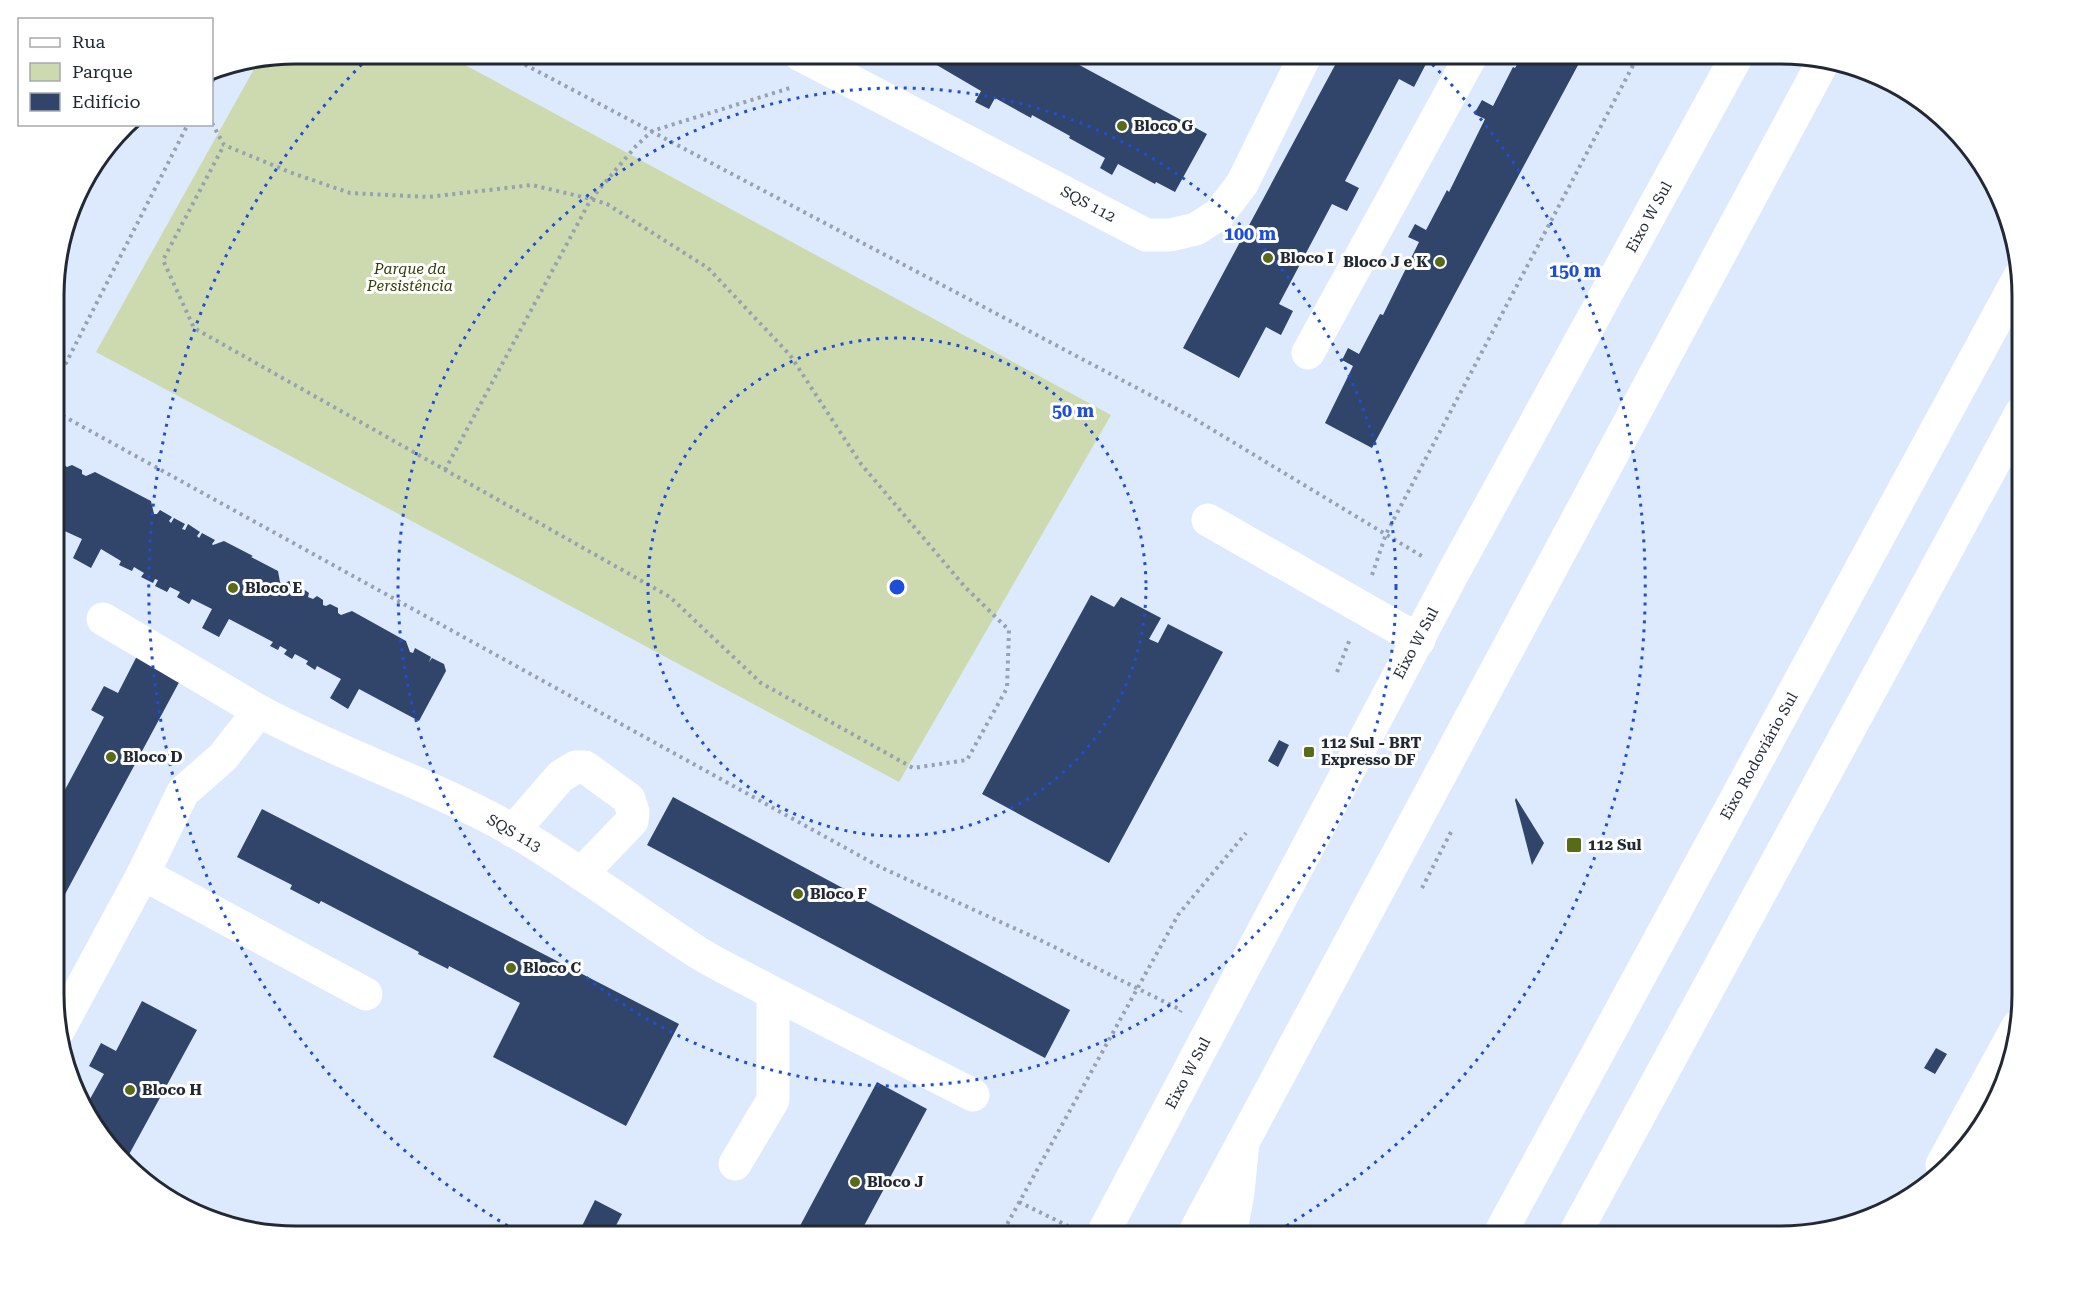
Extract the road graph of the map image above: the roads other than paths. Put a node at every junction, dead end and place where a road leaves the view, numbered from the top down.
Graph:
1 (818, 64) edge
2 (1301, 64) edge
3 (1466, 64) edge
4 (1733, 64) edge
5 (1820, 68) edge
6 (2012, 291) edge
7 (1308, 352) dead end
8 (2012, 431) edge
9 (1208, 520) dead end
10 (103, 619) dead end
11 (1419, 640) junction
12 (259, 711) junction
13 (513, 831) junction
14 (142, 874) junction
15 (581, 874) junction
16 (773, 993) junction
17 (366, 994) dead end
18 (66, 1017) edge
19 (2005, 1050) edge
20 (973, 1095) dead end
21 (1243, 1143) junction
22 (1950, 1151) edge
23 (735, 1164) dead end
24 (1107, 1226) edge
25 (1198, 1226) edge
26 (1232, 1226) edge
27 (1504, 1226) edge
28 (1579, 1226) edge

1 - 2 main road, SQS 112
3 - 7 main road
4 - 11 main road, Eixo W Sul
5 - 21 main road
6 - 27 main road, Eixo Rodoviário Sul
8 - 28 main road
9 - 11 main road
10 - 12 main road, SQS 113
11 - 24 main road, Eixo W Sul
12 - 13 main road, SQS 113
12 - 14 main road
13 - 15 main road, SQS 113
13 - 15 main road
14 - 17 main road
14 - 18 main road
15 - 16 main road, SQS 113
16 - 20 main road, SQS 113
16 - 23 main road
19 - 22 main road
21 - 25 main road
21 - 26 main road

